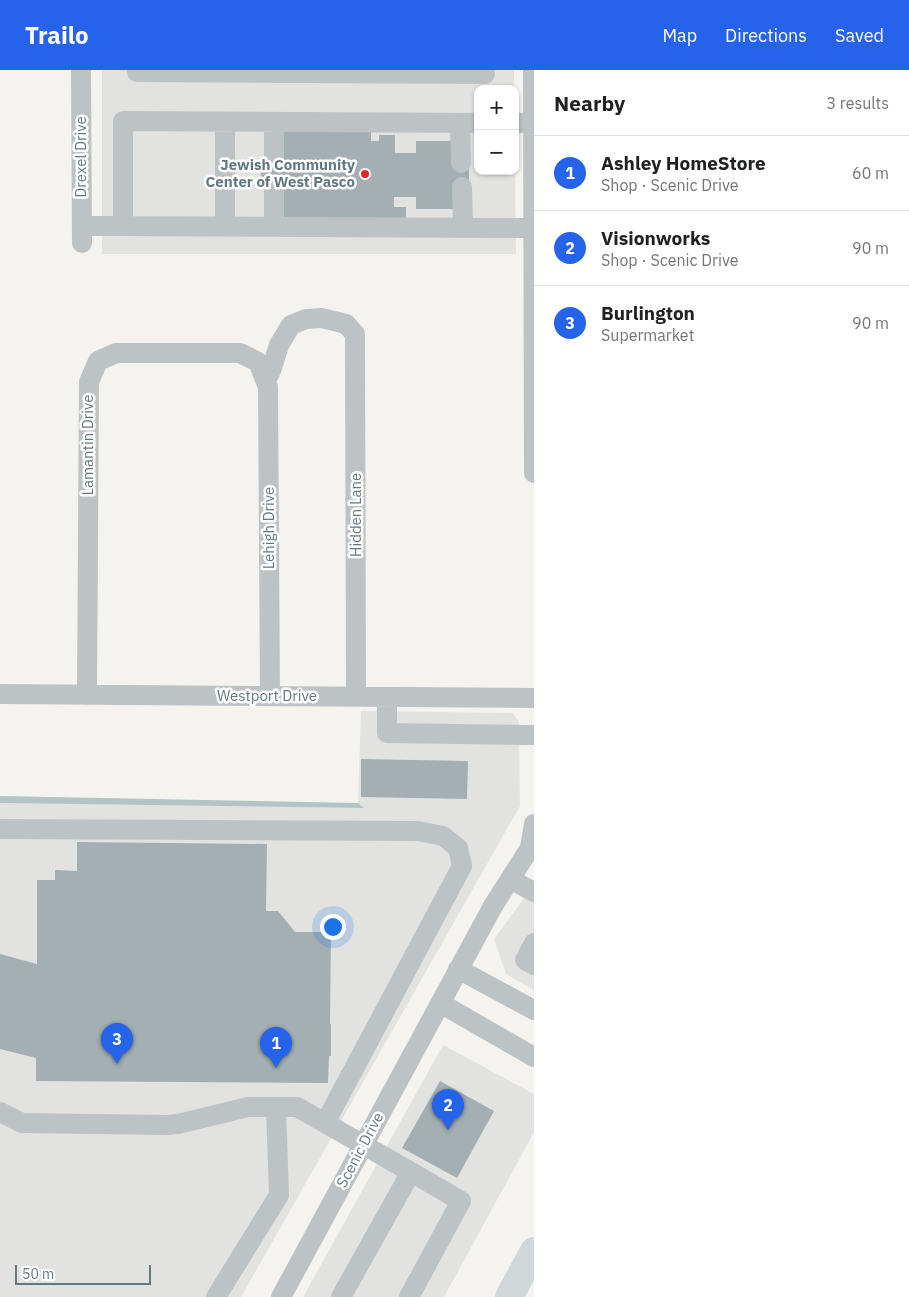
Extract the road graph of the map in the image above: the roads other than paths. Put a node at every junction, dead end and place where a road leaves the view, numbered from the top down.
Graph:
1 (81, 70) edge
2 (137, 70) edge
3 (533, 70) edge
4 (485, 78) edge
5 (225, 122) junction
6 (274, 122) junction
7 (469, 123) edge
8 (519, 123) edge
9 (534, 123) edge
10 (274, 161) dead end
11 (461, 163) dead end
12 (274, 185) dead end
13 (462, 187) dead end
14 (122, 226) junction
15 (225, 227) junction
16 (274, 227) junction
17 (463, 228) junction
18 (533, 228) junction
19 (258, 362) joint
20 (266, 381) junction
21 (534, 473) edge
22 (0, 694) edge
23 (87, 695) junction
24 (270, 696) junction
25 (356, 696) junction
26 (387, 697) junction
27 (534, 698) edge
28 (534, 736) edge
29 (0, 829) edge
30 (533, 836) edge
31 (510, 879) junction
32 (534, 892) edge
33 (534, 943) edge
34 (534, 965) edge
35 (458, 969) junction
36 (440, 1003) junction
37 (534, 1010) edge
38 (534, 1057) edge
39 (276, 1107) junction
40 (0, 1112) edge
41 (325, 1123) junction
42 (363, 1144) junction
43 (411, 1172) junction
44 (534, 1251) edge
45 (216, 1297) edge
46 (281, 1297) edge
47 (341, 1297) edge
48 (409, 1297) edge
49 (509, 1297) edge

1 - 14 street, Drexel Drive
2 - 4 street
3 - 9 street
5 - 6 street
5 - 14 street
5 - 15 street
6 - 7 street
6 - 10 street
7 - 11 street
8 - 9 street
9 - 18 street
12 - 16 street
13 - 17 street
14 - 15 street
15 - 16 street
16 - 17 street
17 - 18 street
18 - 21 street
19 - 20 street, Lehigh Drive
19 - 23 street, Lamantin Drive
20 - 24 street, Lehigh Drive
20 - 25 street, Hidden Lane
22 - 23 street, Westport Drive
23 - 24 street, Westport Drive
24 - 25 street, Westport Drive
25 - 26 street, Westport Drive
26 - 27 street, Westport Drive
26 - 28 street
29 - 41 street
30 - 31 street, Scenic Drive
31 - 32 street
31 - 35 street, Scenic Drive
33 - 34 street
35 - 36 street, Scenic Drive
35 - 37 street
36 - 38 street
36 - 42 street, Scenic Drive
39 - 40 street
39 - 41 street
39 - 45 street
41 - 42 street
42 - 43 street
42 - 46 street, Scenic Drive
43 - 47 street
43 - 48 street
44 - 49 highway

